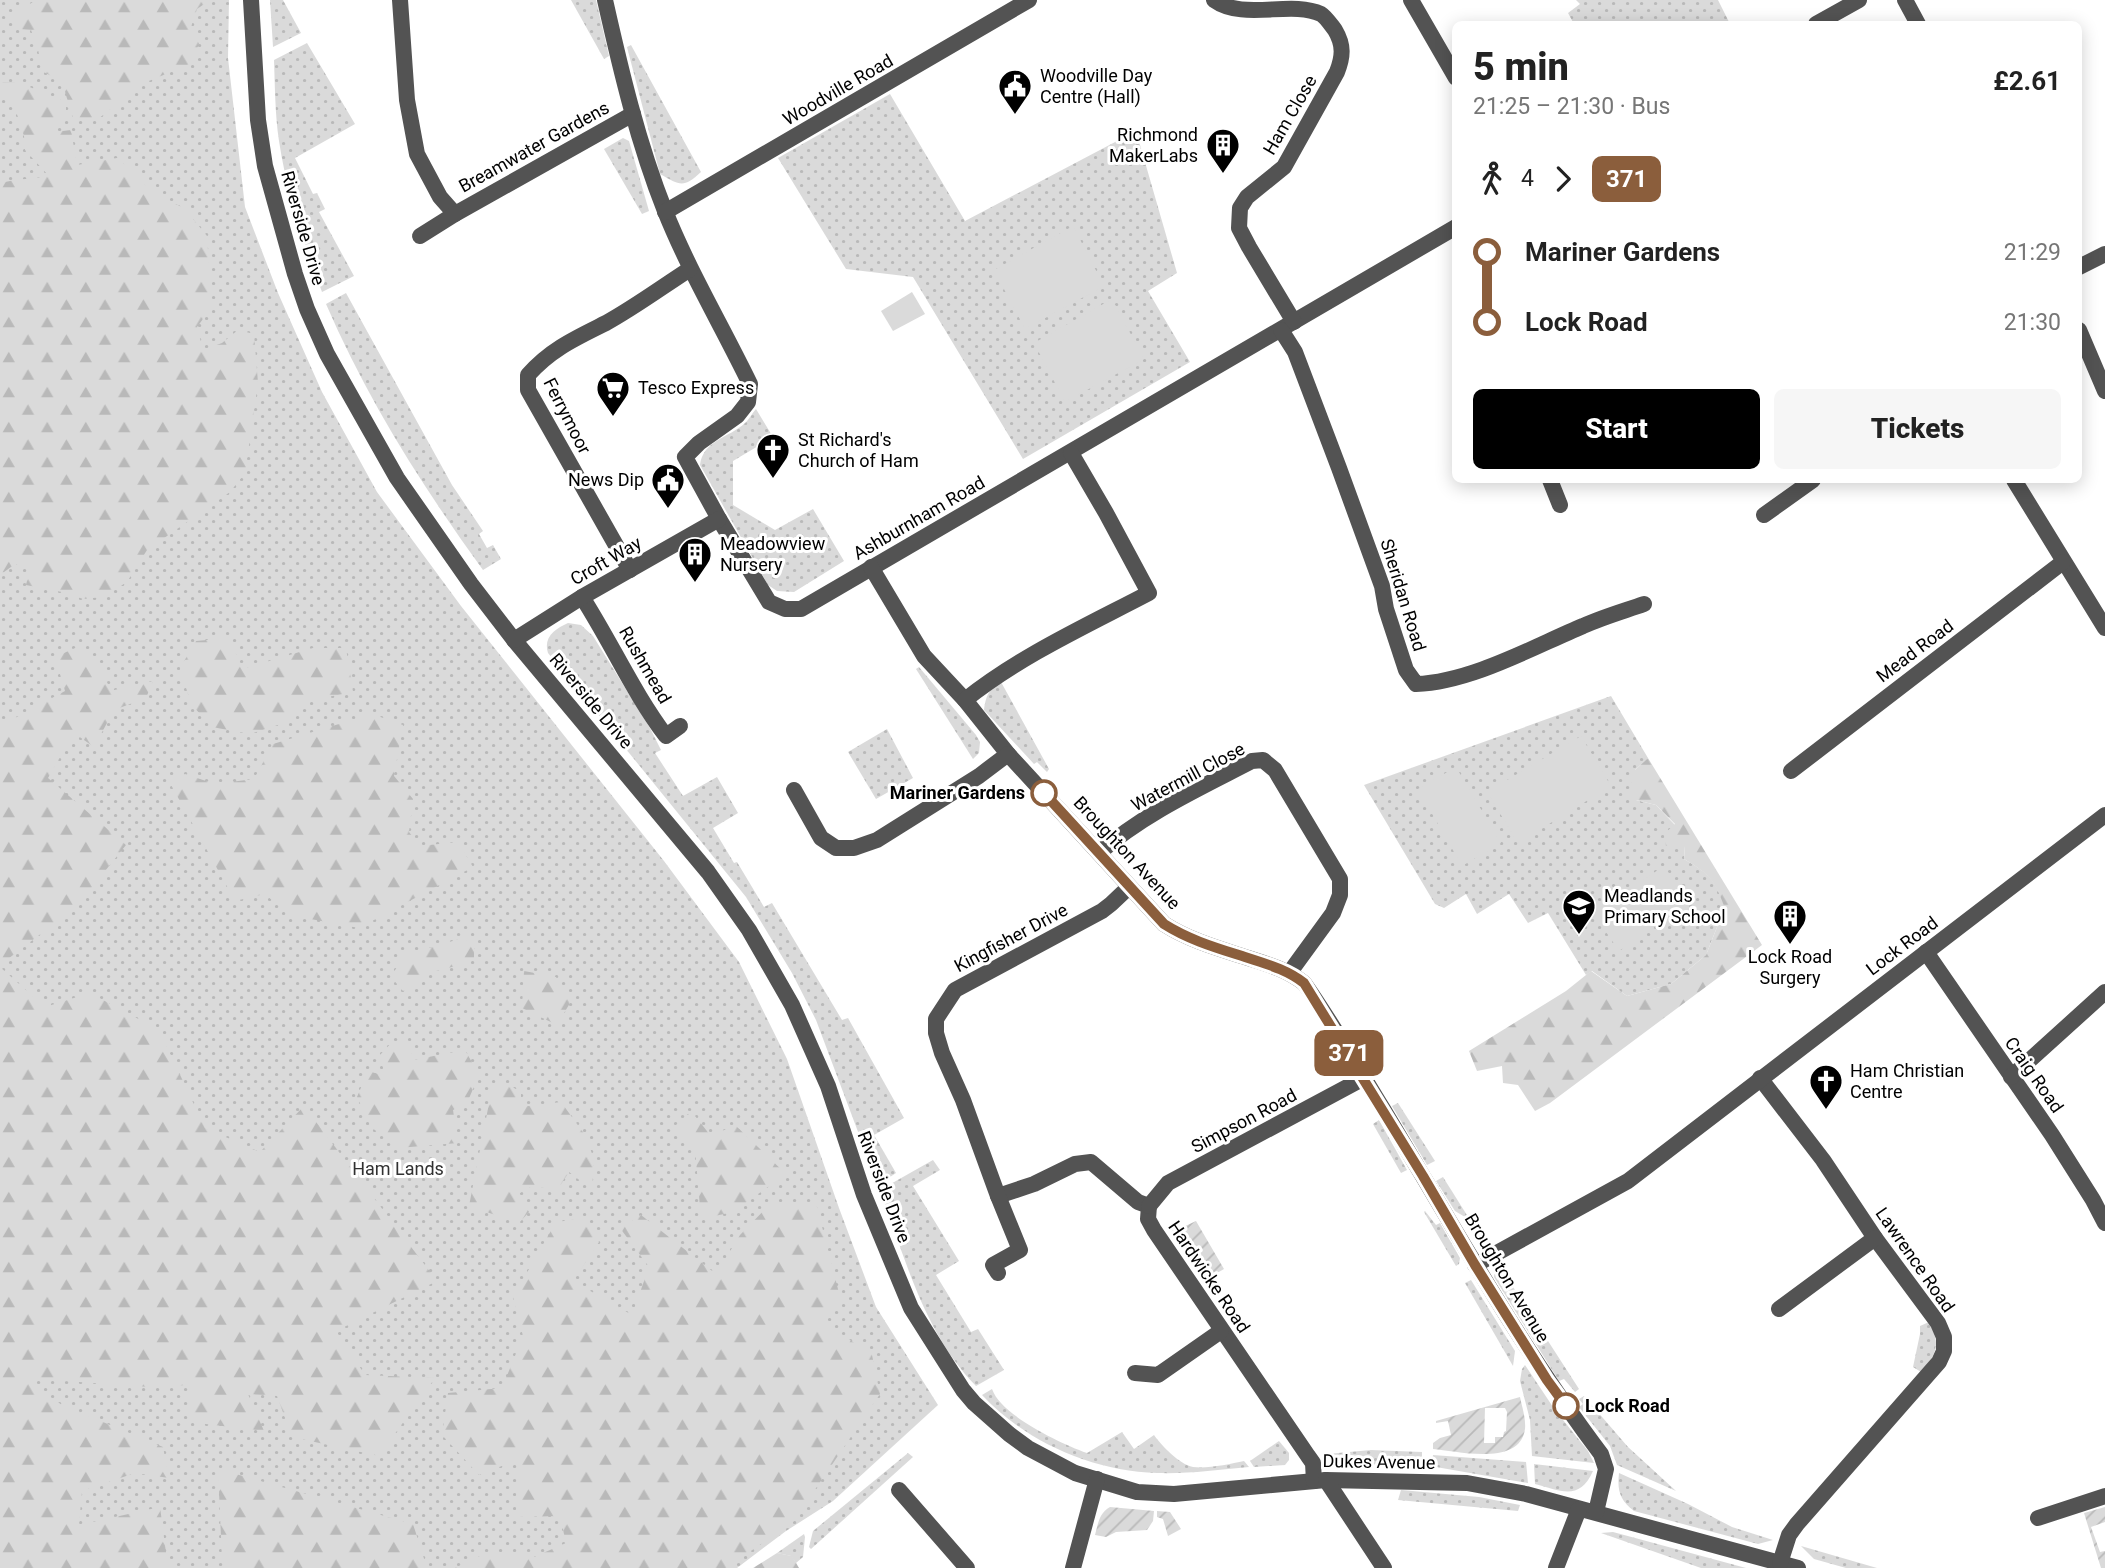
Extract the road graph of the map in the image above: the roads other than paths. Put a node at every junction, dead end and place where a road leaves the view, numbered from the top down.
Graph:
1 (251, 0) edge
2 (400, 0) edge
3 (605, 0) edge
4 (1029, 0) edge
5 (1214, 0) edge
6 (1411, 0) edge
7 (1859, 0) edge
8 (1905, 0) edge
9 (1821, 21) edge
10 (1917, 21) edge
11 (1452, 71) edge
12 (633, 114) junction
13 (665, 212) junction
14 (455, 214) junction
15 (1452, 233) edge
16 (420, 236) dead end
17 (2105, 254) edge
18 (2082, 266) edge
19 (690, 269) junction
20 (1288, 326) junction
21 (2082, 337) edge
22 (2105, 391) edge
23 (1070, 453) junction
24 (1551, 483) edge
25 (1809, 483) edge
26 (2016, 483) edge
27 (1560, 505) dead end
28 (1764, 515) dead end
29 (719, 519) junction
30 (2063, 562) junction
31 (871, 567) junction
32 (630, 570) junction
33 (582, 597) junction
34 (1644, 604) dead end
35 (2105, 628) edge
36 (514, 640) junction
37 (965, 700) junction
38 (680, 726) dead end
39 (1008, 754) junction
40 (1791, 771) dead end
41 (794, 790) dead end
42 (2105, 815) edge
43 (1099, 853) junction
44 (1129, 887) junction
45 (1926, 952) junction
46 (1290, 972) junction
47 (2105, 992) edge
48 (2011, 1077) junction
49 (1364, 1078) junction
50 (1760, 1079) junction
51 (2099, 1195) edge
52 (998, 1196) junction
53 (1149, 1206) junction
54 (2105, 1223) edge
55 (1875, 1238) junction
56 (1475, 1265) junction
57 (998, 1273) dead end
58 (1779, 1309) dead end
59 (1221, 1331) junction
60 (1135, 1373) dead end
61 (974, 1403) joint
62 (1097, 1479) junction
63 (1320, 1480) junction
64 (899, 1490) dead end
65 (2105, 1496) edge
66 (1588, 1511) junction
67 (2038, 1518) dead end
68 (1780, 1563) junction
69 (957, 1565) edge
70 (1073, 1568) edge
71 (1384, 1568) edge
72 (1556, 1568) edge
73 (1798, 1568) edge

1 - 36 street, Riverside Drive
2 - 14 street, Breamwater Gardens
3 - 12 street, Ashburnham Road
4 - 13 street, Woodville Road
5 - 20 street, Ham Close
6 - 11 street
7 - 9 street
8 - 10 street
12 - 13 street, Ashburnham Road
12 - 14 street, Breamwater Gardens
13 - 19 street, Ashburnham Road
14 - 16 street, Breamwater Gardens
15 - 20 street, Ashburnham Road
17 - 18 street
19 - 29 street, Ashburnham Road
19 - 32 street, Ferrymoor
20 - 23 street, Ashburnham Road
20 - 34 street, Sheridan Road
21 - 22 street
23 - 31 street, Ashburnham Road
23 - 37 street
24 - 27 street
25 - 28 street
26 - 30 street
29 - 31 street, Ashburnham Road
29 - 32 street, Croft Way
30 - 35 street
30 - 40 street, Mead Road
31 - 37 street, Broughton Avenue
32 - 33 street, Croft Way
33 - 36 street, Croft Way
33 - 38 street, Rushmead
36 - 61 street, Riverside Drive
37 - 39 street, Broughton Avenue
39 - 41 street
39 - 43 street, Broughton Avenue
42 - 45 street, Lock Road
43 - 44 street, Broughton Avenue
43 - 46 street, Watermill Close
44 - 46 street, Broughton Avenue
44 - 52 street, Kingfisher Drive
45 - 48 street, Craig Road
45 - 50 street, Lock Road
46 - 49 street, Broughton Avenue
47 - 48 street
48 - 51 street, Craig Road
49 - 53 street, Simpson Road
49 - 56 street, Broughton Avenue
50 - 55 street, Lawrence Road
50 - 56 street, Lock Road
51 - 54 street, Craig Road
52 - 53 street
52 - 57 street, Kingfisher Drive
53 - 59 street, Hardwicke Road
55 - 58 street
55 - 68 street, Lawrence Road
56 - 66 street, Broughton Avenue
59 - 60 street
59 - 63 street, Hardwicke Road
61 - 62 street, Dukes Avenue
62 - 63 street, Dukes Avenue
62 - 70 street
63 - 66 street, Dukes Avenue
63 - 71 street, Hardwicke Road
64 - 69 street
65 - 67 street
66 - 68 street, Dukes Avenue
66 - 72 street, Broughton Avenue
68 - 73 street, Dukes Avenue

